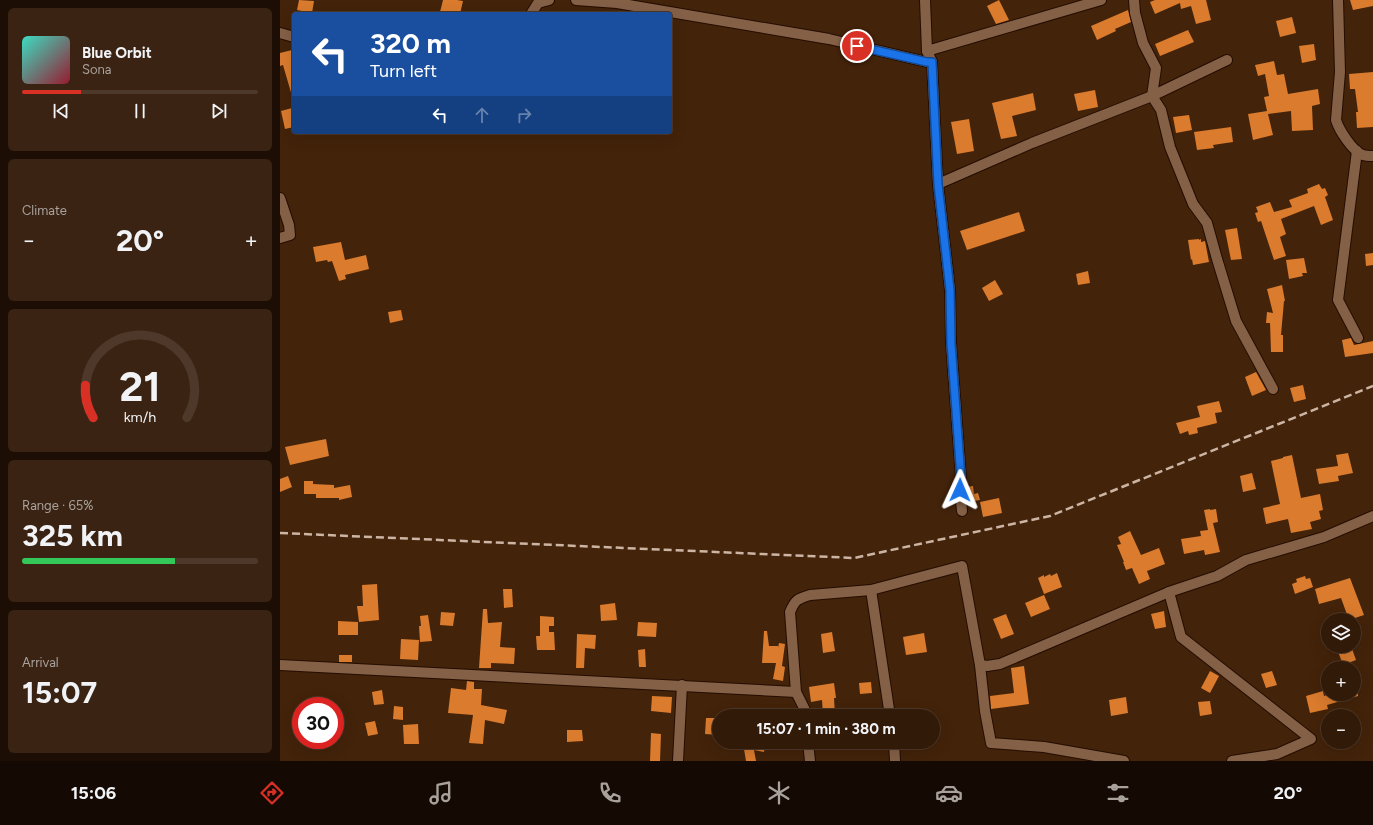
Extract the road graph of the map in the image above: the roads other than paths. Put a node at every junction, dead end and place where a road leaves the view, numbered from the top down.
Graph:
1 (549, 0) edge
2 (576, 0) edge
3 (925, 0) edge
4 (1101, 0) edge
5 (1134, 0) edge
6 (1338, 0) edge
7 (539, 2) edge
8 (532, 12) edge
9 (280, 33) edge
10 (292, 37) edge
11 (927, 51) junction
12 (1227, 60) dead end
13 (932, 62) junction
14 (1152, 96) junction
15 (1357, 151) junction
16 (1373, 156) edge
17 (938, 184) junction
18 (280, 198) edge
19 (280, 238) edge
20 (1358, 338) dead end
21 (1273, 389) dead end
22 (962, 511) dead end
23 (1373, 516) edge
24 (871, 590) junction
25 (1169, 592) junction
26 (280, 665) edge
27 (980, 666) junction
28 (682, 686) junction
29 (796, 692) junction
30 (804, 709) edge
31 (889, 709) edge
32 (809, 749) edge
33 (894, 749) edge
34 (678, 761) edge
35 (810, 761) edge
36 (895, 761) edge
37 (1124, 761) edge
38 (1232, 761) edge

1 - 7 street
2 - 13 street
3 - 11 street
4 - 11 street
5 - 14 street
6 - 15 street
7 - 8 street
9 - 10 street
11 - 13 street
12 - 14 street
13 - 17 street
14 - 17 street
14 - 21 street
15 - 16 street
15 - 20 street
17 - 22 street
18 - 19 street
23 - 25 street
24 - 27 street
24 - 29 street
24 - 31 street
25 - 27 street
25 - 38 street
26 - 28 street
27 - 37 street
28 - 29 street
28 - 34 street
29 - 30 street
32 - 35 street
33 - 36 street

